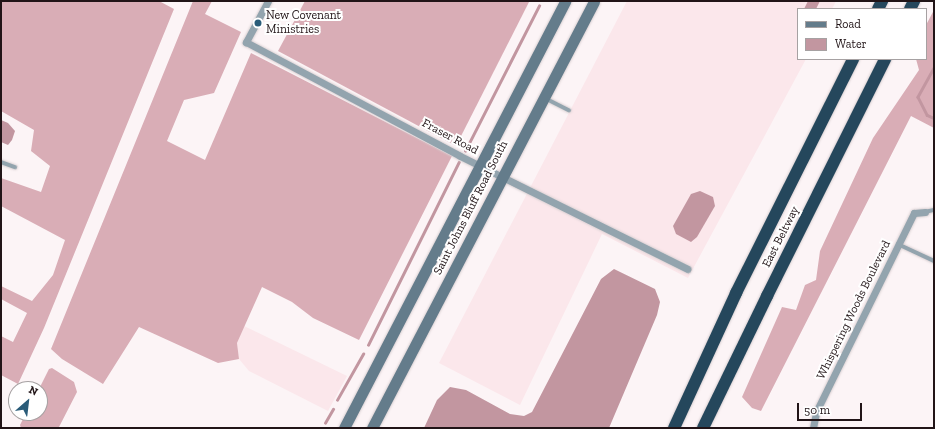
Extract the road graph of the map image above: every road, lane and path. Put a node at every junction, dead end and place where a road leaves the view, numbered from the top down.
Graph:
1 (268, 1) edge
2 (565, 1) edge
3 (594, 1) edge
4 (853, 60) edge
5 (884, 60) edge
6 (544, 97) junction
7 (569, 110) dead end
8 (1, 162) edge
9 (479, 165) junction
10 (15, 167) dead end
11 (502, 176) junction
12 (934, 210) edge
13 (925, 212) joint
14 (898, 244) junction
15 (934, 261) edge
16 (688, 269) dead end
17 (344, 428) edge
18 (372, 428) edge
19 (674, 428) edge
20 (703, 428) edge
21 (813, 428) edge

1 - 9 street, Fraser Road
2 - 9 main road, Saint Johns Bluff Road South
3 - 6 main road, Saint Johns Bluff Road South
4 - 19 highway, East Beltway
5 - 20 highway, East Beltway
6 - 7 lane
6 - 11 main road, Saint Johns Bluff Road South
8 - 10 lane
9 - 11 street, Fraser Road
9 - 17 main road, Saint Johns Bluff Road South
11 - 16 street, Fraser Road
11 - 18 main road, Saint Johns Bluff Road South
12 - 13 lane
13 - 14 street, Whispering Woods Boulevard
14 - 15 lane
14 - 21 street, Whispering Woods Boulevard

